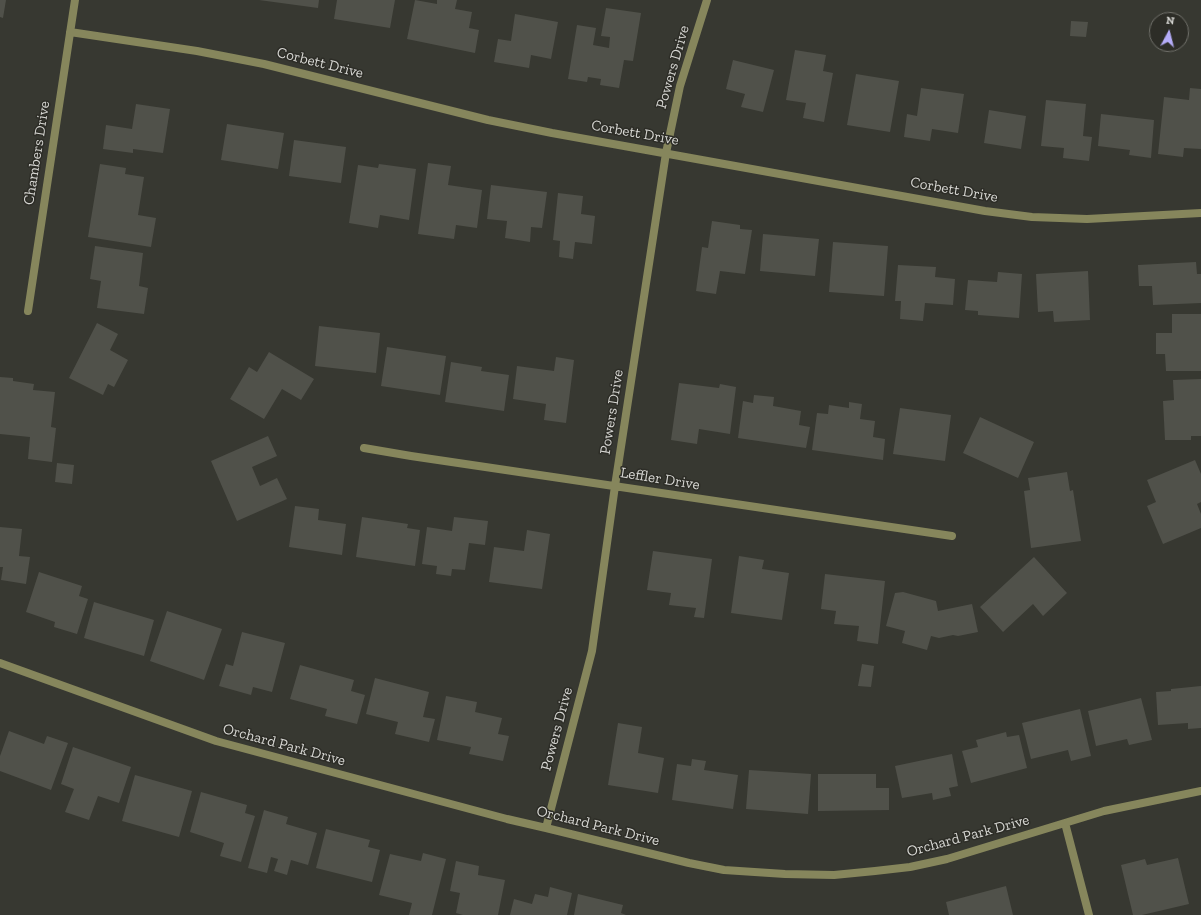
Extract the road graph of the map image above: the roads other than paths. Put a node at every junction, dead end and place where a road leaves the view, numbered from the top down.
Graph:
1 (75, 0) edge
2 (707, 0) edge
3 (70, 32) junction
4 (666, 153) junction
5 (1201, 213) edge
6 (28, 311) dead end
7 (364, 448) dead end
8 (615, 486) junction
9 (952, 536) dead end
10 (0, 663) edge
11 (1201, 791) edge
12 (1064, 823) junction
13 (546, 828) junction
14 (1089, 915) edge

1 - 3 street, Chambers Drive
2 - 4 street, Powers Drive
3 - 4 street, Corbett Drive
3 - 6 street, Chambers Drive
4 - 5 street, Corbett Drive
4 - 8 street, Powers Drive
7 - 8 street, Leffler Drive
8 - 9 street, Leffler Drive
8 - 13 street, Powers Drive
10 - 13 street, Orchard Park Drive
11 - 12 street, Orchard Park Drive
12 - 13 street, Orchard Park Drive
12 - 14 street

